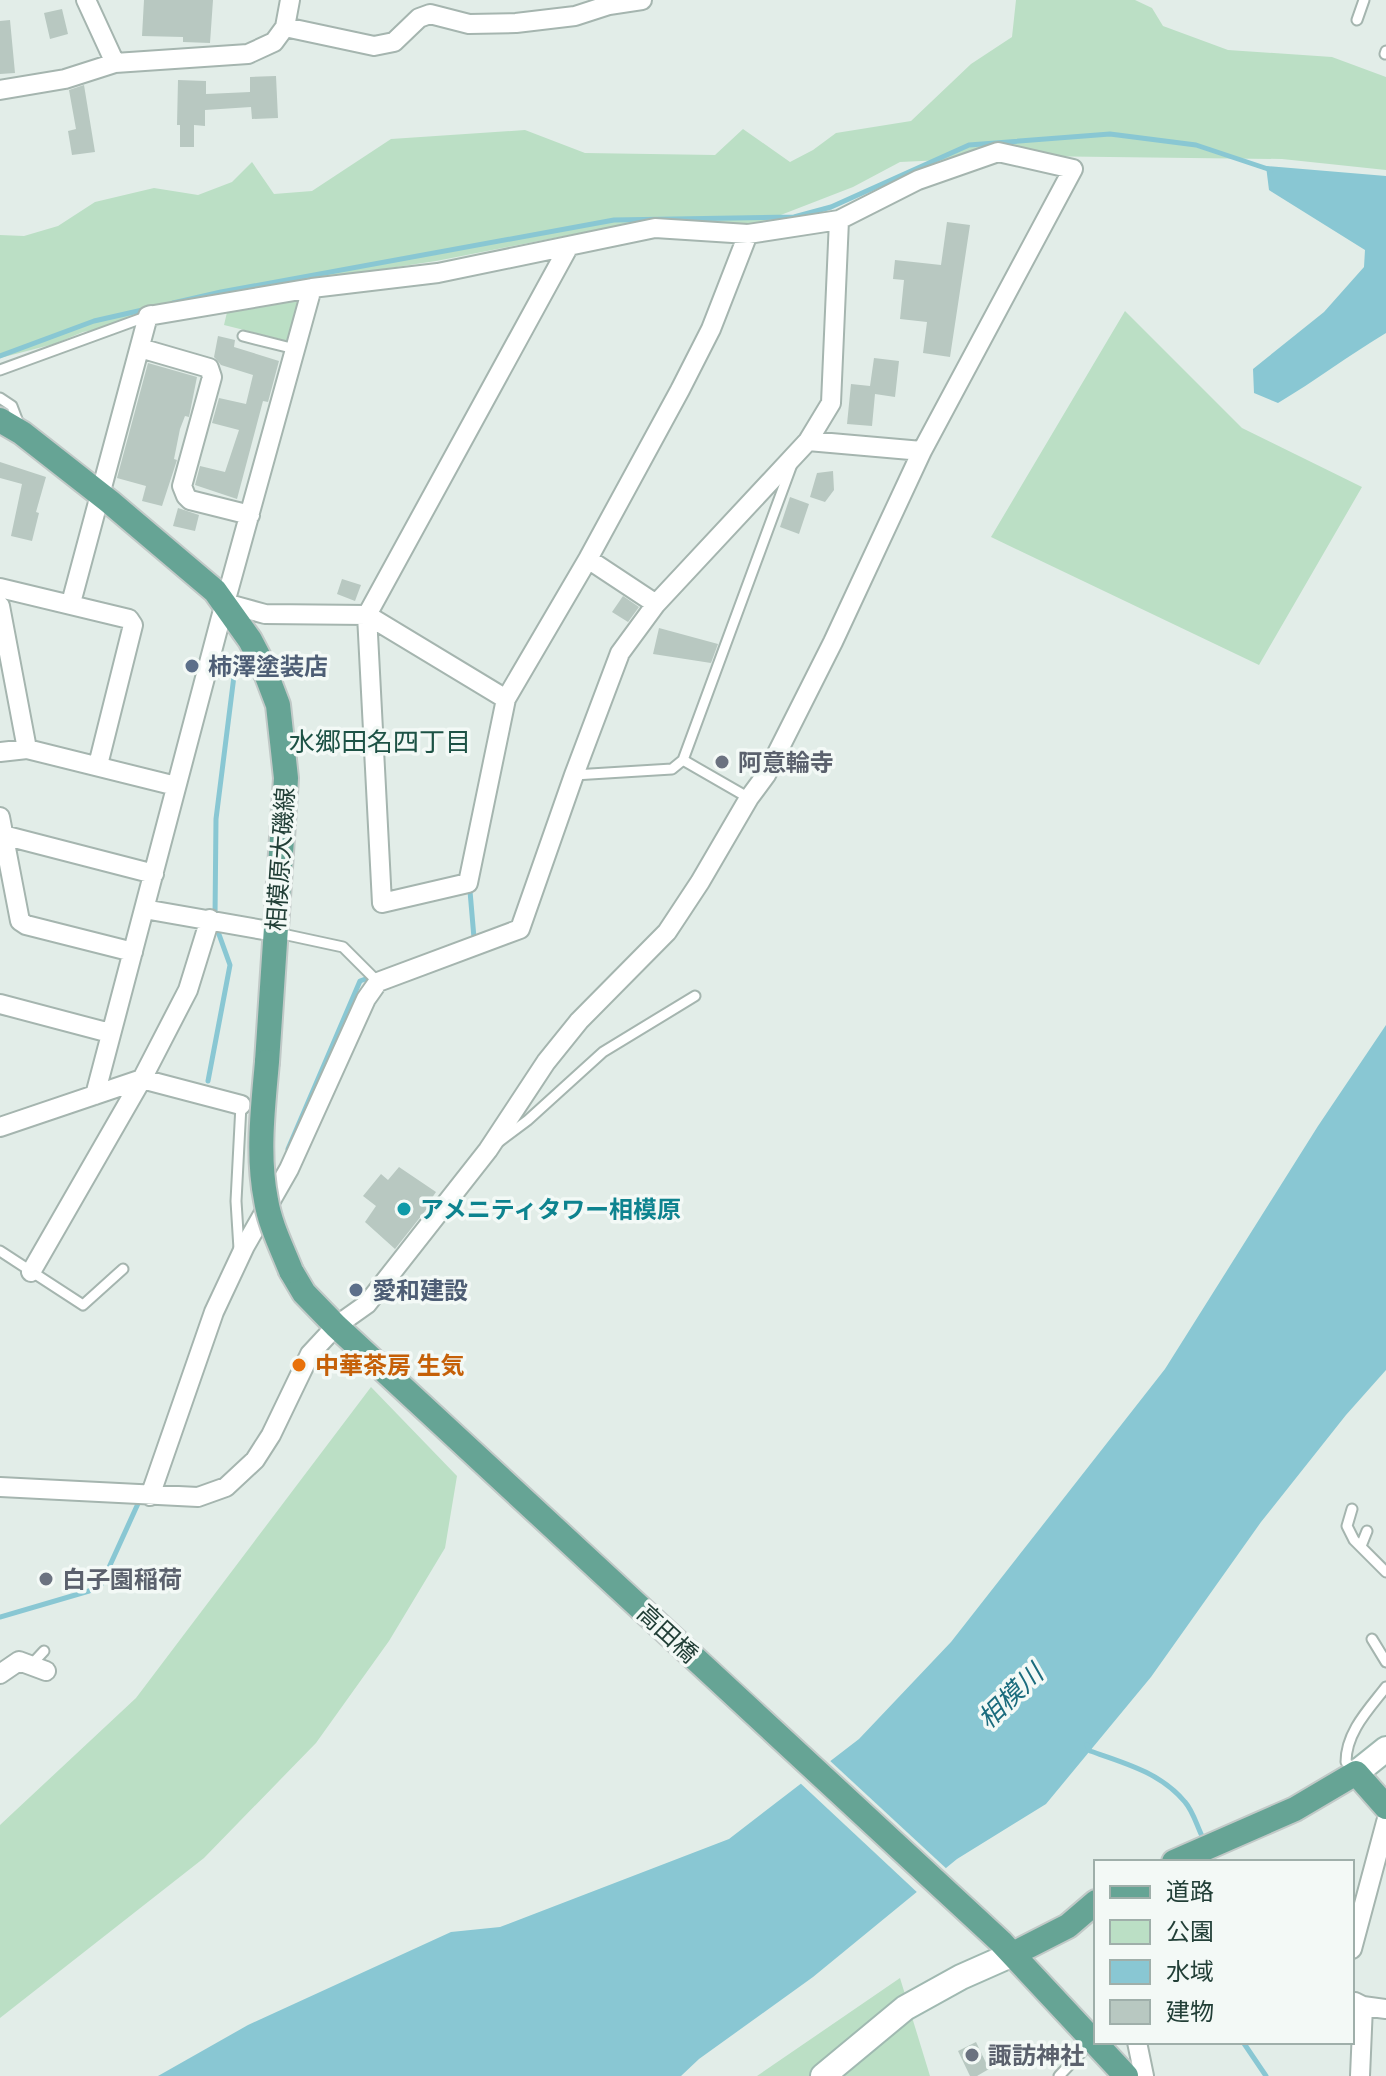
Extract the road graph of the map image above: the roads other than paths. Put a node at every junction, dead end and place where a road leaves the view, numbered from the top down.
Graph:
1 (86, 0) edge
2 (290, 0) edge
3 (642, 0) edge
4 (1364, 0) edge
5 (575, 8) edge
6 (1357, 20) dead end
7 (285, 27) junction
8 (115, 63) junction
9 (0, 90) edge
10 (839, 220) junction
11 (748, 234) junction
12 (569, 246) junction
13 (312, 288) junction
14 (150, 316) junction
15 (243, 336) dead end
16 (140, 348) junction
17 (295, 349) junction
18 (0, 370) edge
19 (0, 398) edge
20 (0, 420) edge
21 (22, 433) junction
22 (808, 441) junction
23 (922, 451) junction
24 (795, 458) junction
25 (100, 494) junction
26 (250, 515) junction
27 (588, 559) junction
28 (0, 588) edge
29 (71, 603) junction
30 (225, 603) junction
31 (656, 604) junction
32 (0, 606) edge
33 (367, 615) junction
34 (6, 668) edge
35 (506, 699) junction
36 (27, 749) junction
37 (0, 752) edge
38 (683, 760) junction
39 (98, 765) junction
40 (574, 775) junction
41 (176, 786) junction
42 (749, 798) junction
43 (2, 826) edge
44 (154, 874) junction
45 (144, 909) junction
46 (210, 919) junction
47 (275, 932) junction
48 (133, 952) junction
49 (374, 977) junction
50 (695, 996) dead end
51 (0, 1004) edge
52 (110, 1033) junction
53 (142, 1079) junction
54 (95, 1095) junction
55 (241, 1105) joint
56 (0, 1127) edge
57 (488, 1150) junction
58 (0, 1251) edge
59 (240, 1257) junction
60 (123, 1269) dead end
61 (291, 1271) joint
62 (31, 1272) junction
63 (343, 1333) junction
64 (0, 1487) edge
65 (150, 1496) junction
66 (1352, 1509) dead end
67 (1367, 1531) dead end
68 (1361, 1546) junction
69 (1386, 1572) edge
70 (1372, 1639) dead end
71 (44, 1651) dead end
72 (1386, 1662) edge
73 (38, 1668) joint
74 (0, 1674) edge
75 (1386, 1687) edge
76 (1386, 1749) edge
77 (1356, 1773) junction
78 (1383, 1798) edge
79 (1386, 1822) edge
80 (1179, 1860) edge
81 (1094, 1904) edge
82 (1354, 1942) edge
83 (1007, 1948) junction
84 (1358, 2004) edge
85 (1386, 2009) edge
86 (1093, 2040) joint
87 (1097, 2044) edge
88 (1137, 2044) edge
89 (823, 2076) edge
90 (1059, 2076) edge
91 (1126, 2076) edge
92 (1144, 2076) edge
93 (1360, 2076) edge

1 - 8 street
2 - 7 street
3 - 5 street
4 - 6 lane
5 - 7 street
7 - 8 street
8 - 9 street
10 - 11 street
10 - 22 street
10 - 23 street
11 - 12 street
11 - 27 street
12 - 13 street
12 - 33 street
13 - 14 street
13 - 17 street
14 - 16 street
14 - 18 lane
15 - 17 lane
16 - 25 street
16 - 26 street
17 - 26 street
19 - 21 lane
20 - 21 main road, 相模原大磯線
21 - 25 main road, 相模原大磯線
22 - 23 street
22 - 24 street
23 - 42 street
24 - 31 street
24 - 38 lane
25 - 29 street
25 - 30 main road, 相模原大磯線
26 - 30 street
27 - 31 street
27 - 35 street
28 - 29 street
29 - 39 street
30 - 33 street
30 - 41 street
30 - 47 main road, 相模原大磯線
31 - 40 street
32 - 34 street
33 - 35 street
33 - 35 street
34 - 36 street
36 - 37 street
36 - 39 street
38 - 40 lane
38 - 42 lane
39 - 41 street
40 - 49 street
41 - 44 street
42 - 57 street
43 - 44 street
43 - 48 street
44 - 45 street
45 - 46 street
45 - 48 street
46 - 47 street
46 - 53 street
47 - 49 lane
47 - 61 main road, 相模原大磯線, bridge
48 - 52 street
49 - 59 street
50 - 57 lane
51 - 52 street
52 - 54 street
53 - 54 street
53 - 55 street
53 - 62 street
54 - 56 street
55 - 59 lane
57 - 63 street
58 - 62 lane
59 - 65 street
60 - 62 lane
61 - 63 main road, 高田橋
63 - 65 street
63 - 83 main road, 高田橋
64 - 65 street
66 - 68 lane
67 - 68 lane
68 - 69 lane
70 - 72 lane
71 - 73 lane
73 - 74 street
75 - 77 lane
76 - 77 main road
77 - 78 main road
77 - 80 main road
79 - 82 street
81 - 83 main road
83 - 86 main road, 高田橋
83 - 89 main road
84 - 85 street
84 - 93 street
86 - 90 lane
87 - 91 main road, 高田橋
88 - 92 street

